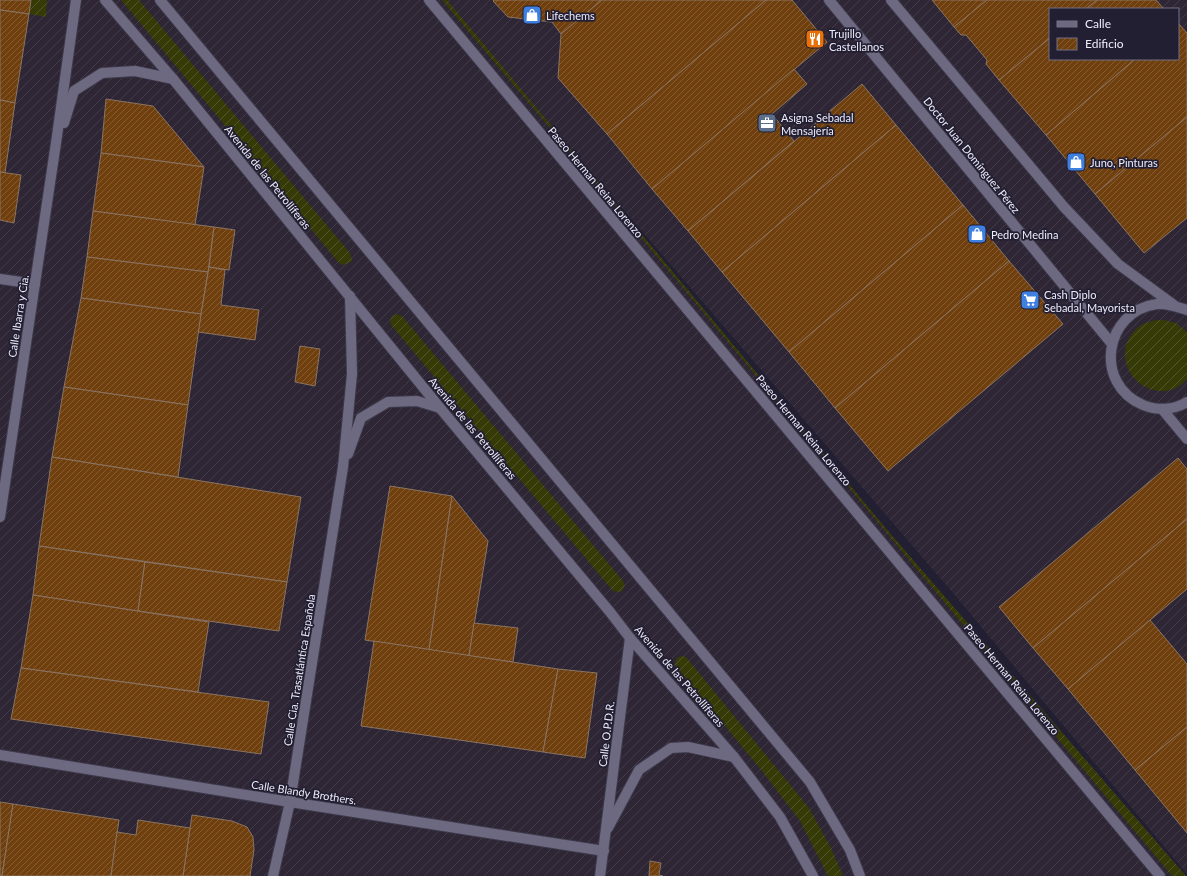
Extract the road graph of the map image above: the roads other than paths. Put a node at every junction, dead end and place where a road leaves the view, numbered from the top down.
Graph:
1 (76, 0) edge
2 (105, 0) edge
3 (160, 0) edge
4 (429, 0) edge
5 (829, 0) edge
6 (891, 0) edge
7 (173, 79) junction
8 (56, 143) junction
9 (0, 279) edge
10 (35, 284) junction
11 (350, 296) junction
12 (1174, 305) junction
13 (1187, 310) edge
14 (1112, 344) junction
15 (1187, 402) edge
16 (440, 408) junction
17 (1162, 409) junction
18 (1187, 439) edge
19 (343, 467) junction
20 (0, 517) edge
21 (630, 638) junction
22 (0, 755) edge
23 (734, 757) junction
24 (290, 802) junction
25 (606, 834) junction
26 (604, 851) junction
27 (273, 876) edge
28 (600, 876) edge
29 (813, 876) edge
30 (860, 876) edge
31 (1160, 876) edge

1 - 8 street, Calle Ibarra y Cia.
2 - 7 street, Avenida de las Petrollíferas
3 - 30 street
4 - 31 street, Paseo Herman Reina Lorenzo
5 - 14 street, Doctor Juan Domínguez Pérez
6 - 12 street
7 - 8 street, Calle Ibarra y Cia.
7 - 11 street, Avenida de las Petrollíferas
8 - 10 street, Calle Ibarra y Cia.
9 - 10 street
10 - 20 street, Calle Ibarra y Cia.
11 - 16 street, Avenida de las Petrollíferas
11 - 19 street, Calle Cia. Trasatlántica Española
12 - 13 street
12 - 14 street
14 - 17 street
15 - 17 street
16 - 19 street, Calle Cia. Trasatlántica Española
16 - 21 street, Avenida de las Petrollíferas
17 - 18 street
19 - 24 street, Calle Cia. Trasatlántica Española
21 - 23 street, Avenida de las Petrollíferas
21 - 25 street, Calle O.P.D.R.
22 - 24 street, Calle Blandy Brothers.
23 - 25 street, Calle O.P.D.R.
23 - 29 street, Avenida de las Petrollíferas
24 - 26 street, Calle Blandy Brothers.
24 - 27 street, Calle Cia. Trasatlántica Española
25 - 26 street, Calle O.P.D.R.
26 - 28 street, Calle O.P.D.R.

